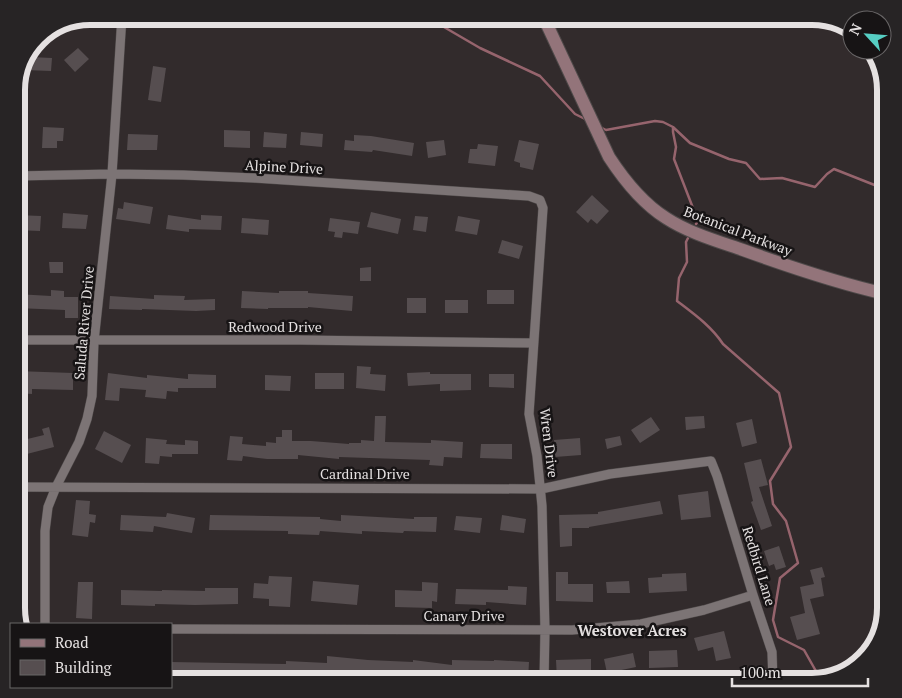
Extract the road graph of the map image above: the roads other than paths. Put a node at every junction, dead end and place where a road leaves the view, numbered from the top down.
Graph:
1 (121, 25) edge
2 (547, 25) edge
3 (112, 174) junction
4 (25, 176) edge
5 (543, 208) joint
6 (877, 292) edge
7 (25, 340) edge
8 (94, 341) junction
9 (533, 343) junction
10 (711, 461) joint
11 (25, 487) edge
12 (56, 487) junction
13 (541, 489) junction
14 (753, 595) junction
15 (45, 623) edge
16 (172, 629) edge
17 (544, 630) junction
18 (544, 673) edge
19 (773, 673) edge

1 - 3 street, Saluda River Drive
2 - 6 street, Botanical Parkway
3 - 4 street, Alpine Drive
3 - 5 street, Alpine Drive
3 - 8 street, Saluda River Drive
5 - 9 street, Wren Drive
7 - 8 street, Redwood Drive
8 - 9 street, Redwood Drive
8 - 12 street, Saluda River Drive
9 - 13 street, Wren Drive
10 - 13 street, Cardinal Drive
10 - 14 street, Redbird Lane
11 - 12 street, Cardinal Drive
12 - 13 street, Cardinal Drive
12 - 15 street, Saluda River Drive
13 - 17 street, Wren Drive
14 - 17 street, Canary Drive
14 - 19 street, Redbird Lane
16 - 17 street, Canary Drive
17 - 18 street, Wren Drive

